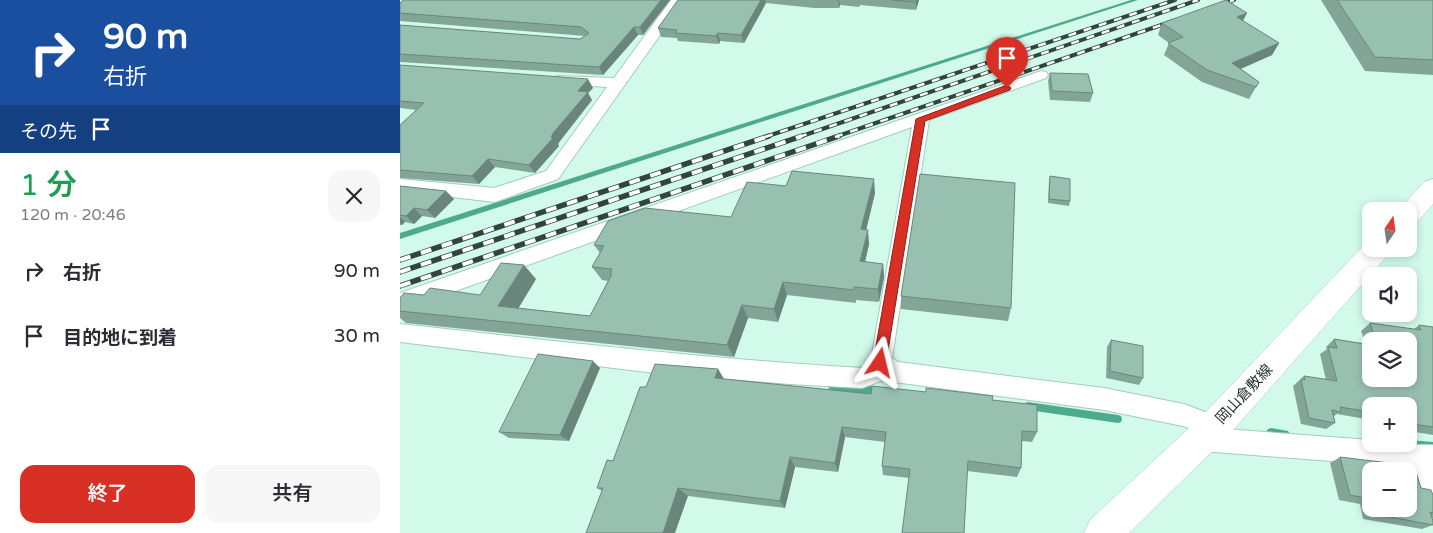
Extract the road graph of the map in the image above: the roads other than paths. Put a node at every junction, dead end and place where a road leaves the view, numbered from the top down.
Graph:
1 (678, 0) edge
2 (1041, 75) dead end
3 (549, 78) edge
4 (619, 83) junction
5 (921, 119) junction
6 (400, 185) edge
7 (1433, 188) edge
8 (1418, 204) edge
9 (1369, 258) edge
10 (400, 302) edge
11 (400, 333) edge
12 (886, 369) junction
13 (1208, 433) junction
14 (1424, 456) edge
15 (1433, 493) edge
16 (1104, 533) edge

1 - 4 street
2 - 5 street
3 - 4 street
4 - 6 street
5 - 10 street
5 - 12 street
7 - 8 main road
9 - 13 main road, 岡山倉敷線
11 - 12 street
12 - 13 street
13 - 14 street
13 - 16 main road, 岡山倉敷線
14 - 15 street

